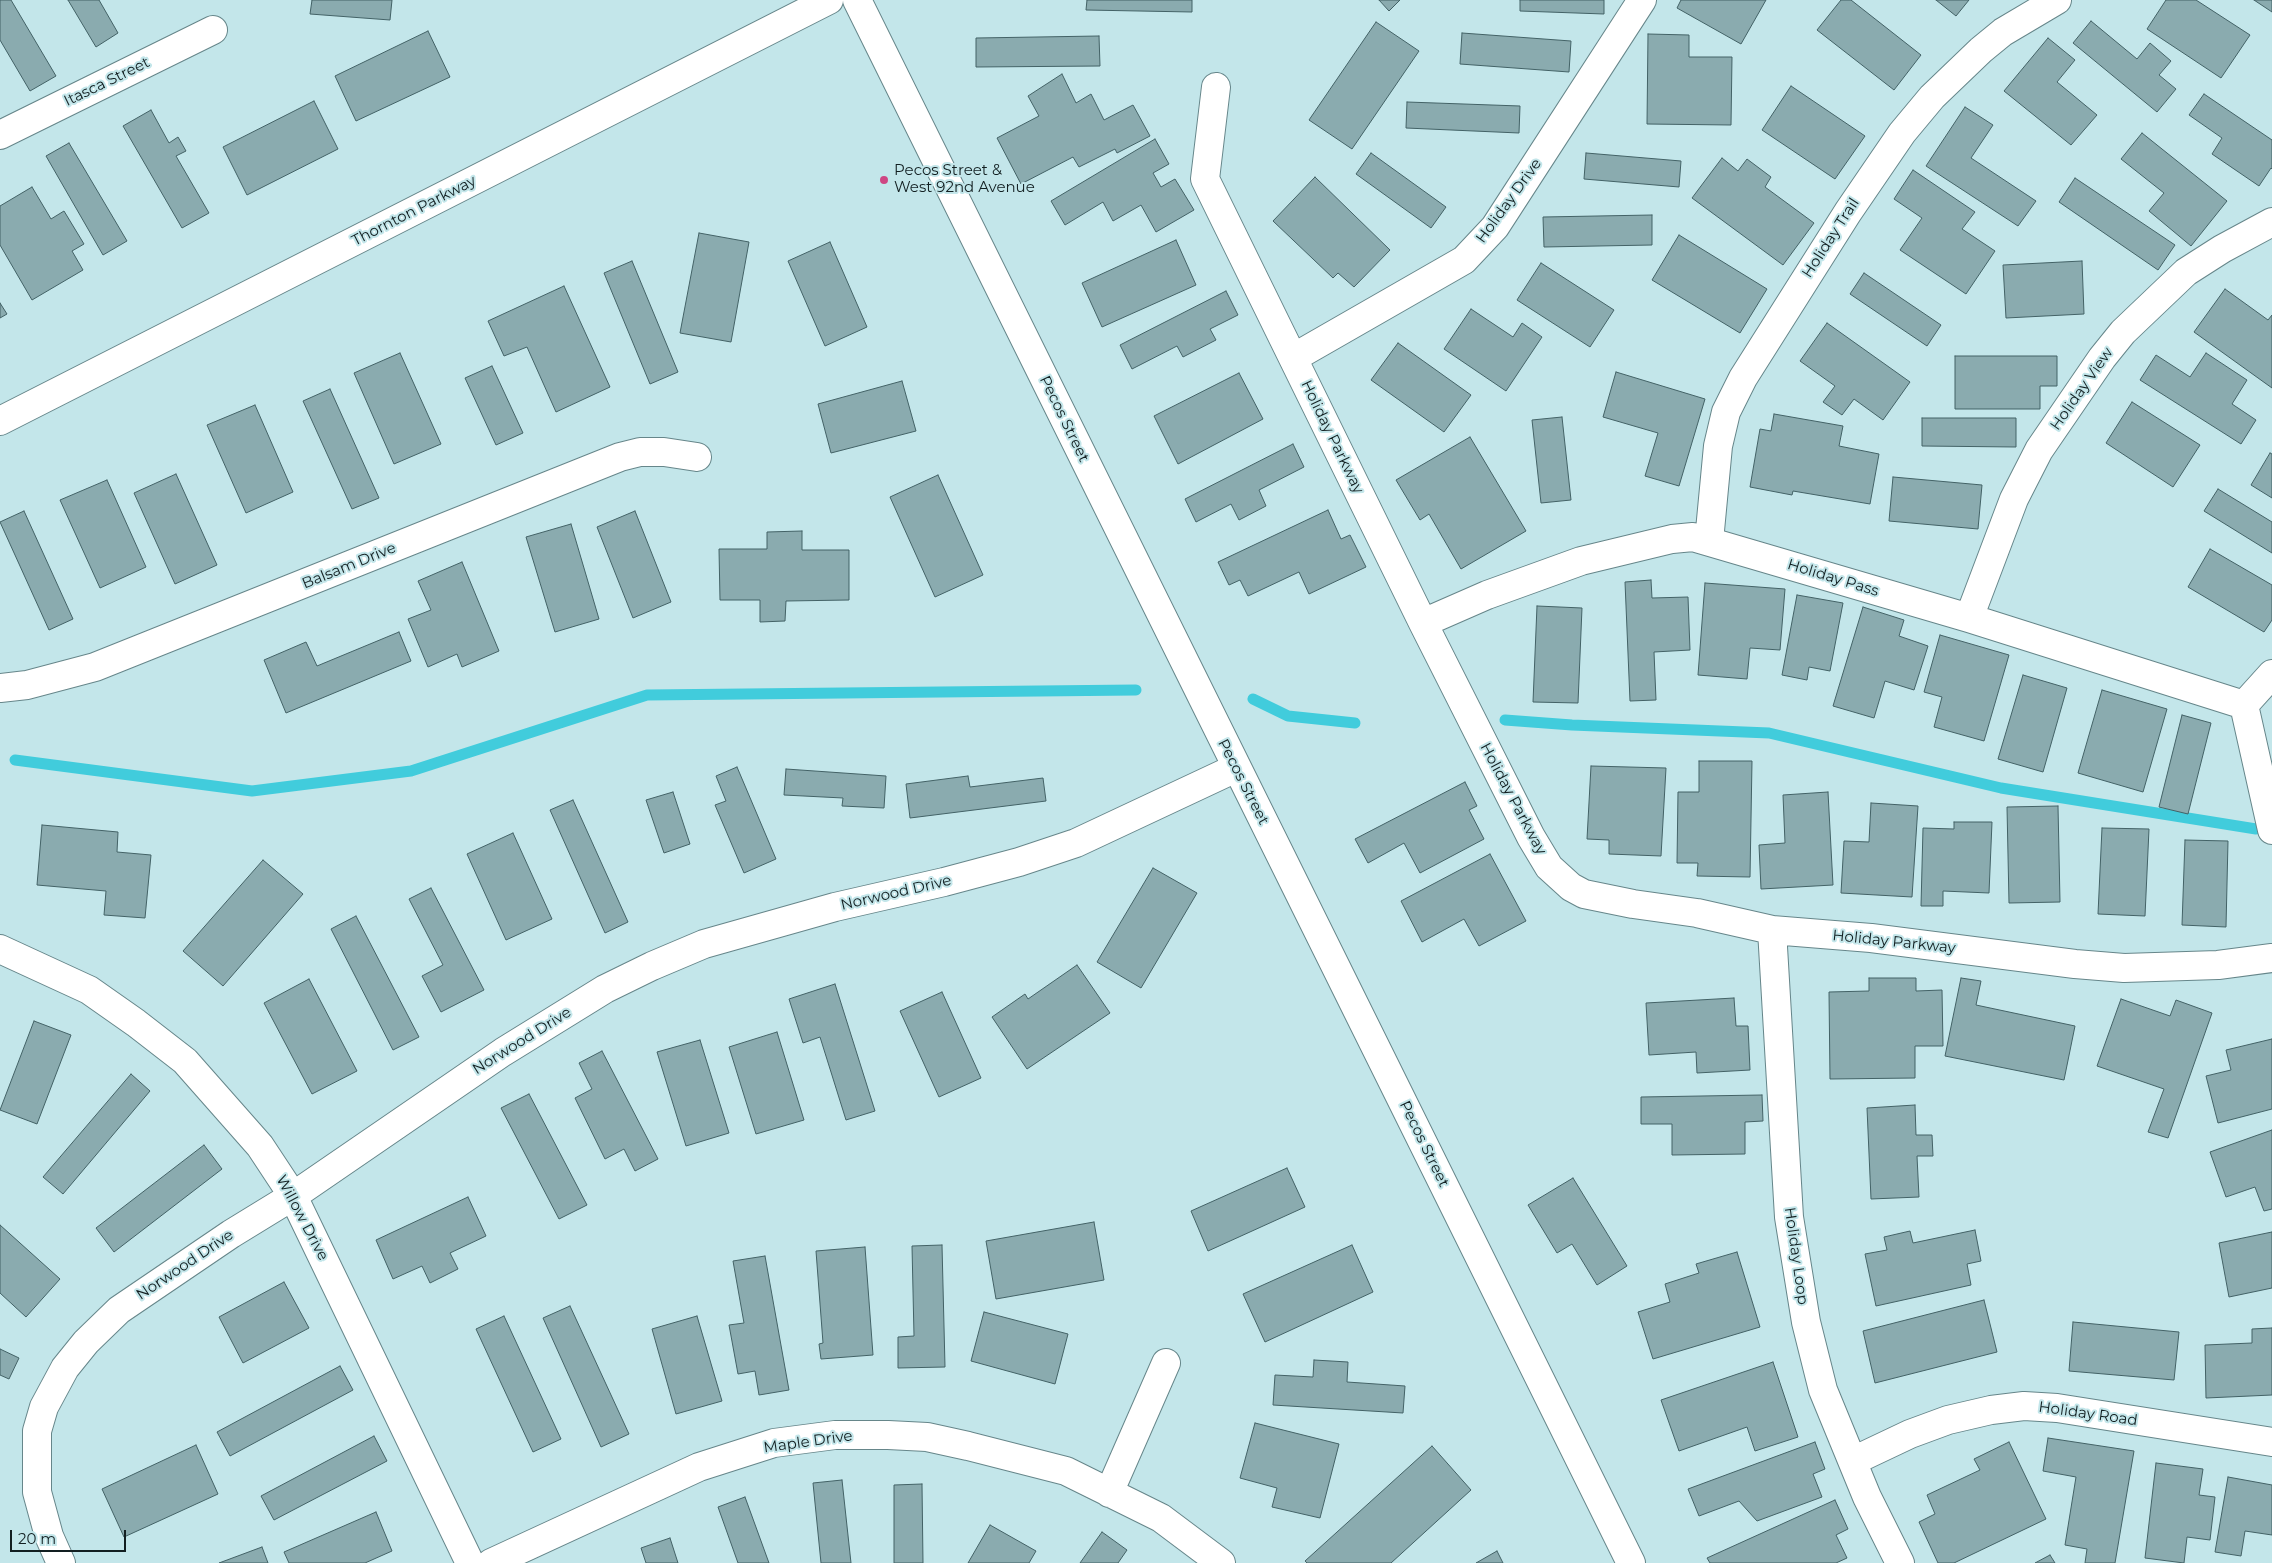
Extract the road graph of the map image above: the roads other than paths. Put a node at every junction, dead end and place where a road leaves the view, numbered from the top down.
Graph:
1 (829, 0) edge
2 (857, 0) edge
3 (1642, 0) edge
4 (2057, 0) edge
5 (214, 30) dead end
6 (1216, 87) dead end
7 (0, 135) edge
8 (2272, 222) edge
9 (1293, 358) junction
10 (0, 421) edge
11 (697, 457) dead end
12 (1709, 541) junction
13 (1969, 618) junction
14 (1423, 623) junction
15 (2272, 674) edge
16 (0, 688) edge
17 (2244, 705) junction
18 (1236, 768) junction
19 (2272, 830) edge
20 (1772, 930) junction
21 (0, 949) edge
22 (2272, 958) edge
23 (293, 1196) junction
24 (1166, 1363) dead end
25 (2272, 1442) edge
26 (1853, 1461) junction
27 (1109, 1492) junction
28 (61, 1563) edge
29 (470, 1563) edge
30 (491, 1563) edge
31 (1221, 1563) edge
32 (1631, 1563) edge
33 (1900, 1563) edge

1 - 10 street, Thornton Parkway
2 - 18 street, Pecos Street
3 - 9 street, Holiday Drive
4 - 12 street, Holiday Trail
5 - 7 street, Itasca Street
6 - 9 street, Holiday Parkway
8 - 13 street, Holiday View
9 - 14 street, Holiday Parkway
11 - 16 street, Balsam Drive
12 - 13 street, Holiday Pass
12 - 14 street, Holiday Pass
13 - 17 street, Holiday Pass
14 - 20 street, Holiday Parkway
15 - 17 street
17 - 19 street
18 - 23 street, Norwood Drive
18 - 32 street, Pecos Street
20 - 22 street, Holiday Parkway
20 - 26 street, Holiday Loop
21 - 23 street, Willow Drive
23 - 28 street, Norwood Drive
23 - 29 street, Willow Drive
24 - 27 street
25 - 26 street, Holiday Road
26 - 33 street, Holiday Loop
27 - 30 street, Maple Drive
27 - 31 street, Maple Drive

